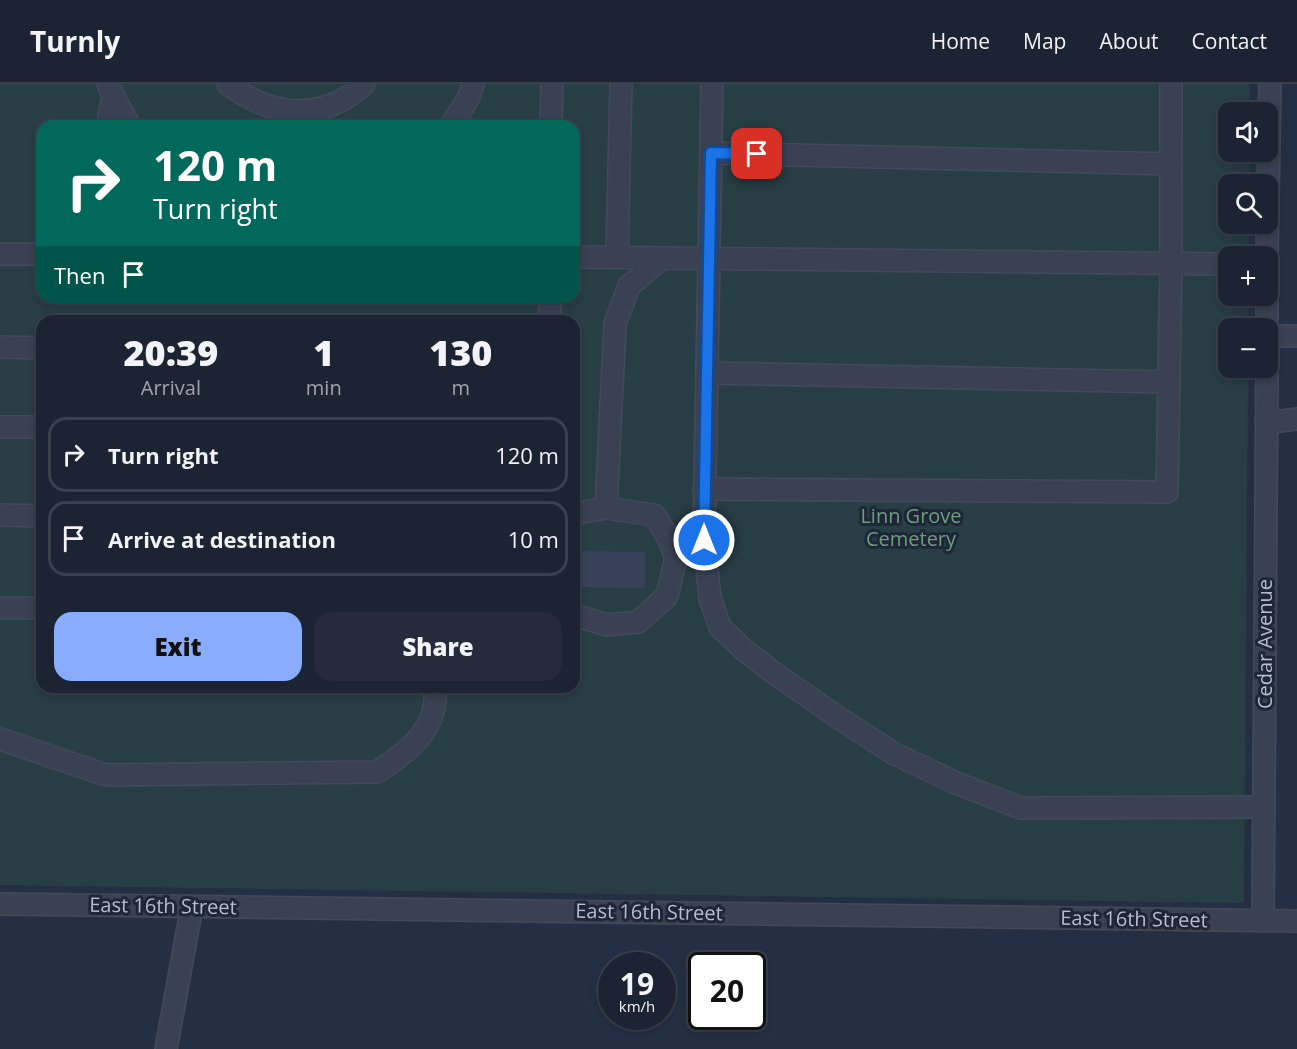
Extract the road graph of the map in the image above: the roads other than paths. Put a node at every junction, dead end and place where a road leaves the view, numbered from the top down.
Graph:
1 (228, 84) edge
2 (364, 84) edge
3 (552, 84) edge
4 (621, 84) edge
5 (712, 84) edge
6 (1171, 84) edge
7 (1270, 84) edge
8 (110, 90) edge
9 (471, 91) edge
10 (108, 120) edge
11 (127, 120) edge
12 (455, 120) edge
13 (471, 120) edge
14 (551, 120) edge
15 (711, 153) junction
16 (1170, 164) junction
17 (1267, 246) edge
18 (0, 254) edge
19 (36, 254) edge
20 (580, 257) edge
21 (617, 257) junction
22 (662, 258) junction
23 (710, 258) junction
24 (1170, 263) junction
25 (1218, 264) edge
26 (1278, 336) edge
27 (1297, 336) edge
28 (0, 347) edge
29 (36, 348) edge
30 (707, 373) junction
31 (1267, 378) edge
32 (1168, 382) junction
33 (1297, 419) edge
34 (1266, 423) junction
35 (0, 427) edge
36 (36, 427) edge
37 (704, 489) junction
38 (606, 507) junction
39 (580, 513) edge
40 (0, 515) edge
41 (36, 516) edge
42 (676, 558) junction
43 (706, 558) junction
44 (0, 608) edge
45 (36, 608) edge
46 (580, 617) edge
47 (434, 693) edge
48 (0, 739) edge
49 (1264, 807) junction
50 (0, 904) edge
51 (192, 906) junction
52 (1263, 920) junction
53 (1297, 921) edge
54 (166, 1049) edge

1 - 2 street
3 - 14 street
4 - 21 street
5 - 15 street
6 - 16 street
7 - 17 street
8 - 10 street
8 - 11 street
9 - 12 street
9 - 13 street
15 - 16 street
15 - 23 street
16 - 24 street
18 - 19 street
20 - 21 street
21 - 22 street
22 - 23 street
22 - 38 street
23 - 24 street
23 - 30 street
24 - 25 street
24 - 32 street
26 - 27 street
28 - 29 street
30 - 32 street
30 - 37 street
31 - 34 street, Cedar Avenue
32 - 37 street
33 - 34 street
34 - 49 street, Cedar Avenue
35 - 36 street
37 - 43 street
38 - 39 street
38 - 42 street
40 - 41 street
42 - 43 street
42 - 46 street
43 - 49 street
44 - 45 street
47 - 48 street
49 - 52 street, Cedar Avenue
50 - 51 street, East 16th Street
51 - 52 street, East 16th Street
51 - 54 street
52 - 53 street, East 16th Street

